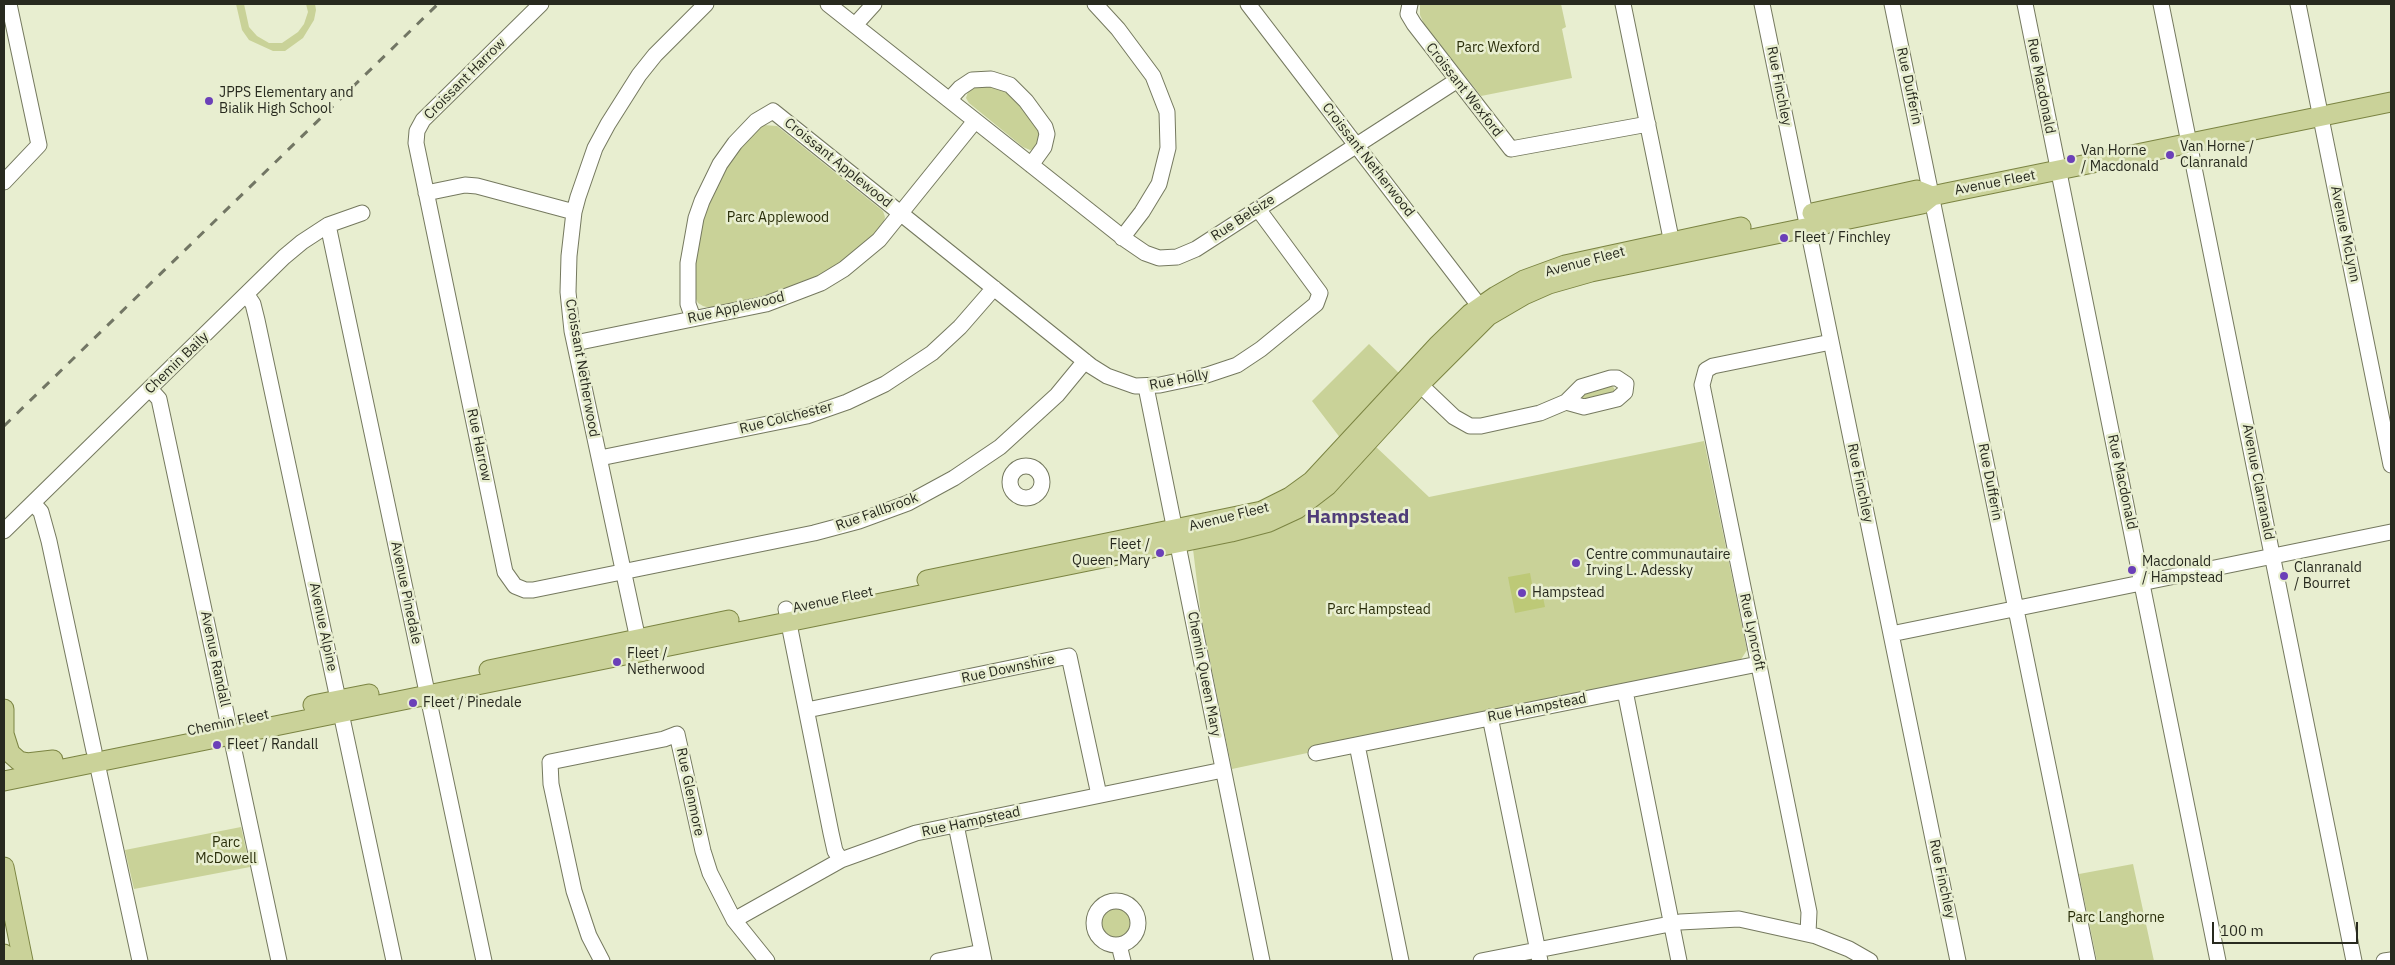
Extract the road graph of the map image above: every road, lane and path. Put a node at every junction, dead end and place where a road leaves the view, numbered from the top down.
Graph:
1 (9, 4) edge
2 (541, 4) edge
3 (706, 4) edge
4 (828, 4) edge
5 (874, 4) edge
6 (1095, 4) edge
7 (1248, 4) edge
8 (1395, 4) edge
9 (1624, 4) edge
10 (1762, 4) edge
11 (1892, 4) edge
12 (2025, 4) edge
13 (2161, 4) edge
14 (2298, 4) edge
15 (1409, 9) edge
16 (855, 25) junction
17 (1456, 81) junction
18 (949, 100) junction
19 (2391, 102) edge
20 (2320, 117) junction
21 (975, 121) junction
22 (1648, 124) junction
23 (2189, 143) junction
24 (1357, 145) junction
25 (1031, 165) junction
26 (2058, 170) junction
27 (4, 182) edge
28 (426, 193) junction
29 (1932, 196) junction
30 (1258, 208) junction
31 (574, 212) junction
32 (362, 213) dead end
33 (901, 214) junction
34 (1807, 220) junction
35 (328, 225) junction
36 (1122, 238) junction
37 (1673, 248) junction
38 (994, 288) junction
39 (247, 295) junction
40 (1484, 312) junction
41 (693, 318) junction
42 (575, 342) junction
43 (1831, 342) junction
44 (1085, 361) junction
45 (1415, 380) junction
46 (1146, 387) junction
47 (150, 389) junction
48 (1566, 402) dead end
49 (1000, 447) junction
50 (600, 458) junction
51 (2391, 465) edge
52 (1017, 469) dead end
53 (33, 503) junction
54 (4, 531) edge
55 (2391, 532) edge
56 (1176, 536) junction
57 (2273, 556) junction
58 (623, 572) junction
59 (2143, 583) junction
60 (2016, 609) junction
61 (787, 615) junction
62 (1891, 634) junction
63 (639, 644) junction
64 (1758, 664) junction
65 (471, 680) joint
66 (426, 689) junction
67 (1624, 690) junction
68 (340, 706) junction
69 (4, 709) edge
70 (807, 710) junction
71 (1490, 717) junction
72 (230, 729) junction
73 (4, 734) edge
74 (1357, 745) junction
75 (1316, 753) dead end
76 (96, 757) junction
77 (1224, 770) junction
78 (4, 781) edge
79 (1098, 795) junction
80 (956, 825) junction
81 (841, 860) junction
82 (4, 867) edge
83 (734, 920) junction
84 (1672, 923) junction
85 (1808, 933) junction
86 (1119, 946) dead end
87 (4, 954) edge
88 (983, 956) edge
89 (1539, 956) edge
90 (2391, 960) edge
91 (5, 961) edge
92 (23, 961) edge
93 (140, 961) edge
94 (279, 961) edge
95 (394, 961) edge
96 (484, 961) edge
97 (602, 961) edge
98 (767, 961) edge
99 (938, 961) edge
100 (1123, 961) edge
101 (1262, 961) edge
102 (1401, 961) edge
103 (1481, 961) edge
104 (1679, 961) edge
105 (1870, 961) edge
106 (1958, 961) edge
107 (2088, 961) edge
108 (2218, 961) edge
109 (2354, 961) edge
110 (2384, 961) edge

1 - 27 street
2 - 28 street, Croissant Harrow
3 - 31 street, Croissant Netherwood
4 - 16 street, Rue Belsize
5 - 16 street
6 - 36 street
7 - 24 street, Croissant Netherwood
8 - 15 street, Croissant Wexford
9 - 22 street
10 - 34 street, Rue Finchley
11 - 29 street, Rue Dufferin
12 - 26 street, Rue Macdonald
13 - 23 street, Avenue Clanranald
14 - 20 street, Avenue McLynn
15 - 17 street, Croissant Wexford
16 - 18 street, Rue Belsize
17 - 22 street, Croissant Wexford
17 - 24 street, Rue Belsize
18 - 21 street, Rue Belsize
18 - 25 street
19 - 20 main road, Avenue Fleet
20 - 23 main road, Avenue Fleet
20 - 51 street, Avenue McLynn
21 - 25 street, Rue Belsize
21 - 33 street, Rue Applewood
22 - 37 street
23 - 26 main road, Avenue Fleet
23 - 57 street, Avenue Clanranald
24 - 30 street, Rue Belsize
24 - 40 street, Croissant Netherwood
25 - 36 street, Rue Belsize
26 - 29 main road, Avenue Fleet
26 - 59 street, Rue Macdonald
28 - 31 street
28 - 58 street, Rue Harrow
29 - 34 main road, Avenue Fleet
29 - 60 street, Rue Dufferin
30 - 36 street, Rue Belsize
30 - 46 street, Rue Holly
31 - 42 street, Croissant Netherwood
32 - 35 street, Chemin Baily
33 - 38 street, Rue Holly
33 - 41 street, Rue Applewood
33 - 41 street, Croissant Applewood
34 - 37 main road, Avenue Fleet
34 - 43 street, Rue Finchley
35 - 39 street, Chemin Baily
35 - 66 street, Avenue Pinedale
37 - 40 main road, Avenue Fleet
38 - 44 street, Rue Holly
38 - 50 street, Rue Colchester
39 - 47 street, Chemin Baily
39 - 68 street, Avenue Alpine
40 - 45 main road, Avenue Fleet
41 - 42 street, Rue Applewood
42 - 50 street, Croissant Netherwood
43 - 62 street, Rue Finchley
43 - 64 street, Rue Lyncroft
44 - 46 street, Rue Holly
44 - 49 street, Rue Fallbrook
45 - 48 street
45 - 56 main road, Avenue Fleet
46 - 56 street, Chemin Queen Mary
47 - 53 street, Chemin Baily
47 - 72 street, Avenue Randall
49 - 52 street
49 - 58 street, Rue Fallbrook
50 - 58 street, Croissant Netherwood
53 - 54 street, Chemin Baily
53 - 76 street
55 - 57 street
56 - 61 main road, Avenue Fleet
56 - 77 street, Chemin Queen Mary
57 - 59 street
57 - 109 street, Avenue Clanranald
58 - 63 street, Croissant Netherwood
59 - 60 street
59 - 108 street, Rue Macdonald
60 - 62 street
60 - 107 street, Rue Dufferin
61 - 63 main road, Avenue Fleet
61 - 70 street
62 - 106 street, Rue Finchley
63 - 65 main road, Avenue Fleet
64 - 67 street, Rue Hampstead
64 - 85 street, Rue Lyncroft
65 - 66 main road, Chemin Fleet
66 - 68 main road, Chemin Fleet
66 - 96 street, Avenue Pinedale
67 - 71 street, Rue Hampstead
67 - 84 street
68 - 72 main road, Chemin Fleet
68 - 95 street, Avenue Alpine
69 - 73 main road
70 - 79 street, Rue Downshire
70 - 81 street
71 - 74 street, Rue Hampstead
71 - 89 street
72 - 76 main road, Chemin Fleet
72 - 94 street, Avenue Randall
73 - 76 main road, Chemin Fleet
74 - 75 street, Rue Hampstead
74 - 102 street
76 - 78 main road, Chemin Fleet
76 - 93 street
77 - 79 street, Rue Hampstead
77 - 101 street, Chemin Queen Mary
79 - 80 street, Rue Hampstead
80 - 81 street, Rue Hampstead
80 - 88 street
81 - 83 street, Rue Hampstead
82 - 92 main road
83 - 97 street, Rue Glenmore
83 - 98 street, Rue Glenmore
84 - 85 street
84 - 89 street
84 - 104 street
85 - 105 street
86 - 100 street
87 - 91 main road
88 - 99 street
89 - 103 street
90 - 110 street

